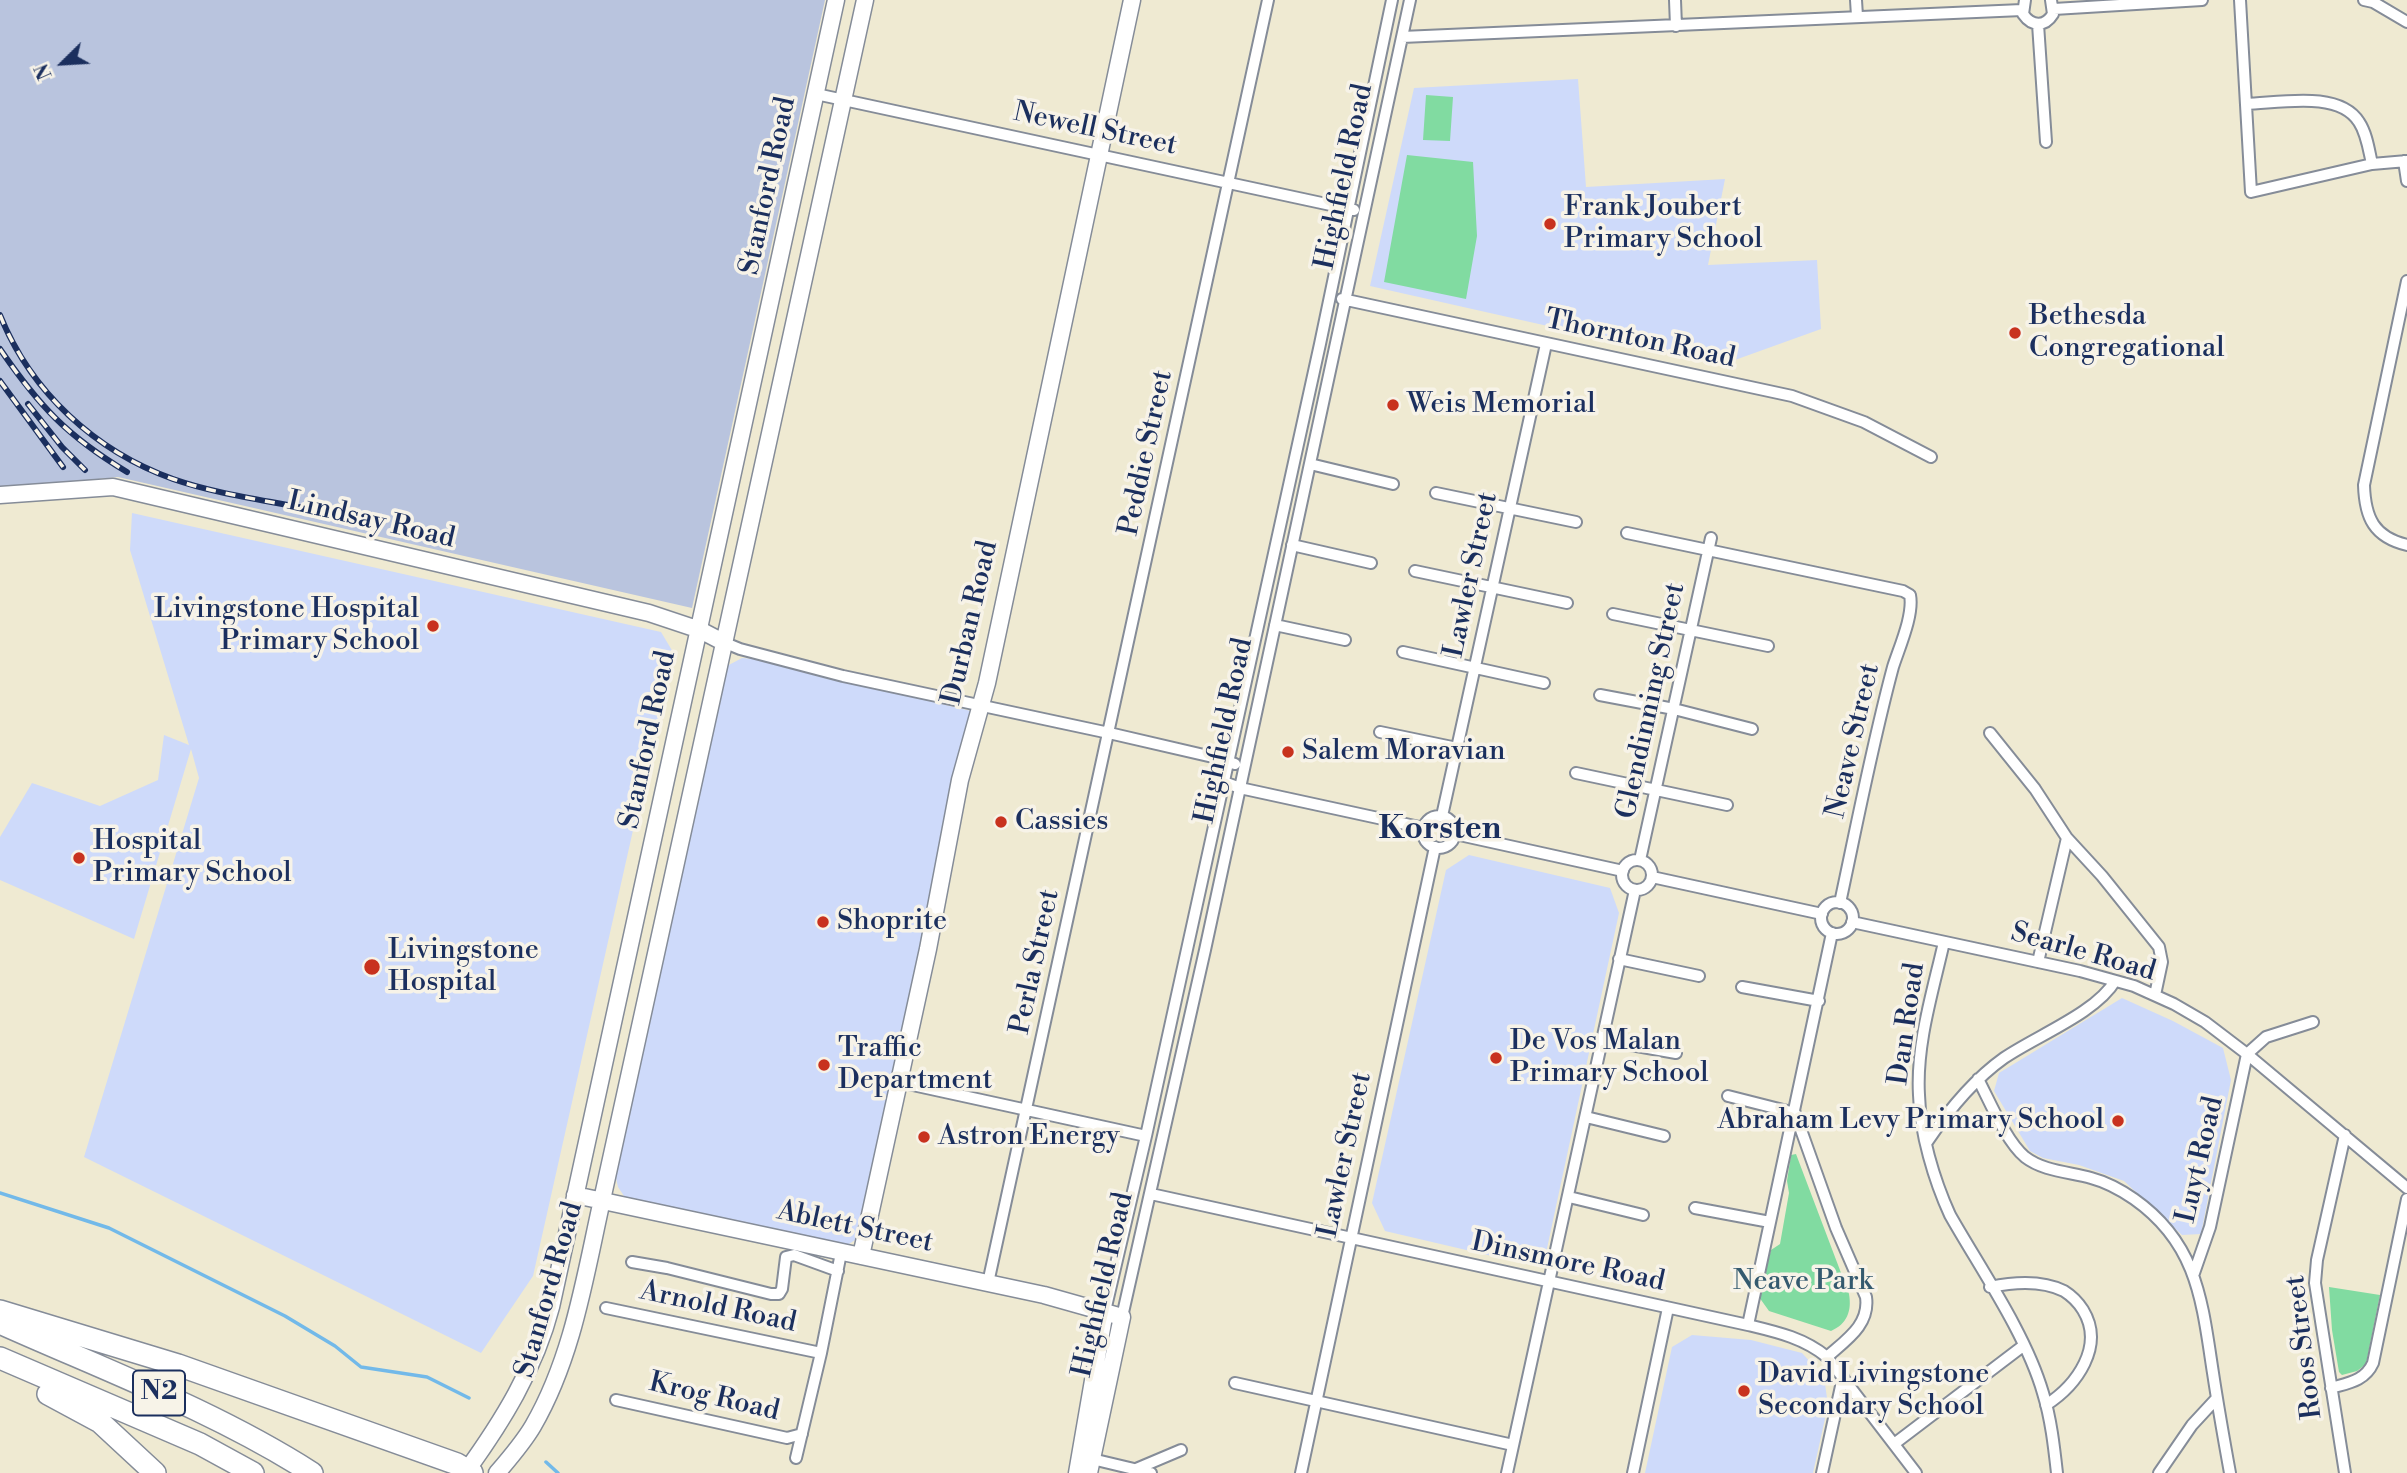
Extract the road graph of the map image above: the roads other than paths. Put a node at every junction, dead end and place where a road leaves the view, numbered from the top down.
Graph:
1 (836, 0) edge
2 (865, 0) edge
3 (1132, 0) edge
4 (1268, 0) edge
5 (1392, 0) edge
6 (1410, 0) edge
7 (1675, 0) edge
8 (1856, 0) edge
9 (2202, 0) edge
10 (2240, 0) edge
11 (2364, 0) edge
12 (2052, 4) edge
13 (2024, 5) edge
14 (1857, 16) junction
15 (2407, 22) edge
16 (2038, 24) junction
17 (1676, 26) junction
18 (1402, 37) junction
19 (816, 94) junction
20 (844, 100) junction
21 (2246, 104) junction
22 (2046, 142) dead end
23 (1098, 154) junction
24 (2406, 161) edge
25 (2371, 164) junction
26 (2407, 180) edge
27 (1230, 182) junction
28 (1347, 208) junction
29 (1363, 212) junction
30 (2407, 281) edge
31 (1329, 296) junction
32 (1346, 300) junction
33 (1546, 344) junction
34 (1931, 457) dead end
35 (1310, 464) junction
36 (1394, 484) dead end
37 (1436, 493) dead end
38 (0, 495) edge
39 (1510, 508) junction
40 (1576, 522) dead end
41 (1627, 533) dead end
42 (1711, 538) dead end
43 (1292, 545) junction
44 (2407, 545) edge
45 (1708, 551) junction
46 (1371, 562) dead end
47 (1415, 571) dead end
48 (1492, 589) junction
49 (1567, 603) dead end
50 (1613, 614) dead end
51 (1275, 625) junction
52 (700, 630) junction
53 (1691, 632) junction
54 (1345, 640) dead end
55 (723, 642) junction
56 (1768, 646) dead end
57 (1403, 652) dead end
58 (1475, 668) junction
59 (1544, 683) dead end
60 (1600, 695) dead end
61 (980, 707) junction
62 (1674, 709) junction
63 (1752, 729) dead end
64 (1380, 732) dead end
65 (1109, 733) junction
66 (1990, 733) dead end
67 (1457, 748) junction
68 (1228, 762) junction
69 (1244, 767) junction
70 (1576, 773) dead end
71 (1224, 782) junction
72 (1240, 788) junction
73 (1656, 791) junction
74 (1727, 805) dead end
75 (1442, 816) junction
76 (1424, 828) junction
77 (1455, 834) junction
78 (2067, 838) junction
79 (1210, 847) junction
80 (1435, 847) junction
81 (1227, 849) junction
82 (1640, 860) junction
83 (1623, 871) junction
84 (1651, 877) junction
85 (1635, 890) junction
86 (1840, 903) junction
87 (1822, 914) junction
88 (1852, 922) junction
89 (1832, 933) junction
90 (1944, 942) junction
91 (1619, 959) junction
92 (2038, 962) junction
93 (1699, 976) dead end
94 (2115, 981) junction
95 (1742, 988) dead end
96 (2155, 995) junction
97 (1819, 1001) junction
98 (2313, 1022) dead end
99 (1603, 1040) junction
100 (1676, 1053) dead end
101 (2247, 1054) junction
102 (1978, 1079) junction
103 (899, 1082) junction
104 (1728, 1096) dead end
105 (1027, 1109) junction
106 (1795, 1113) junction
107 (1586, 1117) junction
108 (2345, 1135) junction
109 (1146, 1136) junction
110 (1664, 1136) dead end
111 (1927, 1142) junction
112 (2407, 1188) edge
113 (1151, 1194) junction
114 (575, 1195) junction
115 (1569, 1197) junction
116 (2407, 1199) edge
117 (602, 1200) junction
118 (1695, 1208) dead end
119 (1643, 1215) dead end
120 (1770, 1222) junction
121 (1351, 1238) junction
122 (841, 1253) junction
123 (860, 1256) junction
124 (632, 1262) dead end
125 (838, 1271) junction
126 (2194, 1273) junction
127 (1549, 1282) junction
128 (988, 1283) junction
129 (1990, 1287) junction
130 (606, 1308) dead end
131 (1668, 1308) junction
132 (0, 1311) edge
133 (1105, 1311) junction
134 (1122, 1317) junction
135 (0, 1323) edge
136 (1748, 1325) junction
137 (2023, 1346) junction
138 (821, 1353) junction
139 (1828, 1357) junction
140 (0, 1358) edge
141 (0, 1371) edge
142 (1843, 1377) junction
143 (1235, 1383) dead end
144 (2331, 1388) junction
145 (2217, 1398) junction
146 (616, 1399) dead end
147 (1316, 1402) junction
148 (2046, 1405) junction
149 (802, 1434) junction
150 (1894, 1444) junction
151 (1513, 1445) junction
152 (1181, 1450) dead end
153 (796, 1458) dead end
154 (1091, 1466) edge
155 (1137, 1471) edge
156 (468, 1472) edge
157 (155, 1473) edge
158 (253, 1473) edge
159 (312, 1473) edge
160 (497, 1473) edge
161 (1077, 1473) edge
162 (1150, 1473) edge
163 (1301, 1473) edge
164 (1507, 1473) edge
165 (1633, 1473) edge
166 (1822, 1473) edge
167 (1916, 1473) edge
168 (2057, 1473) edge
169 (2159, 1473) edge
170 (2230, 1473) edge
171 (2345, 1473) edge

1 - 19 main road, Stanford Road
2 - 20 main road, Stanford Road
3 - 23 main road, Durban Road
4 - 27 street, Peddie Street
5 - 28 street, Highfield Road
6 - 18 street, Highfield Road
7 - 17 street
8 - 14 street
9 - 12 street
10 - 21 street
11 - 15 street
12 - 16 street
13 - 14 street
13 - 16 street
14 - 17 street
16 - 22 street
17 - 18 street
18 - 29 street, Highfield Road
19 - 20 street, Newell Street
19 - 52 main road, Stanford Road
20 - 23 street, Newell Street
20 - 55 main road, Stanford Road
21 - 25 street
21 - 25 street
23 - 27 street, Newell Street
23 - 61 main road, Durban Road
24 - 25 street
24 - 26 street
27 - 28 street, Newell Street
27 - 65 street, Peddie Street
28 - 29 street, Newell Street
28 - 31 street, Highfield Road
29 - 32 street, Highfield Road
30 - 44 street
31 - 32 street, Thornton Road
31 - 68 street, Highfield Road
32 - 33 street, Thornton Road
32 - 35 street, Highfield Road
33 - 34 street, Thornton Road
33 - 39 street, Lawler Street
35 - 36 street
35 - 43 street, Highfield Road
37 - 39 street
38 - 52 main road, Lindsay Road
39 - 40 street
39 - 48 street, Lawler Street
41 - 45 street, Glendinning Street
42 - 45 street, Glendinning Street
43 - 46 street
43 - 51 street, Highfield Road
45 - 53 street, Glendinning Street
45 - 86 street, Neave Street
47 - 48 street
48 - 49 street
48 - 58 street, Lawler Street
50 - 53 street
51 - 54 street
51 - 69 street, Highfield Road
52 - 55 main road, Lindsay Road
52 - 114 main road, Stanford Road
53 - 56 street
53 - 62 street, Glendinning Street
55 - 61 street
55 - 117 main road, Stanford Road
57 - 58 street
58 - 59 street
58 - 67 street, Lawler Street
60 - 62 street
61 - 65 street
61 - 103 main road, Durban Road
62 - 63 street
62 - 73 street, Glendinning Street
64 - 67 street
65 - 68 street
65 - 105 street, Perla Street
66 - 78 street
67 - 75 street, Lawler Street
68 - 69 street
68 - 71 street, Highfield Road
69 - 72 street, Highfield Road
70 - 73 street
71 - 72 street
71 - 79 street, Highfield Road
72 - 76 street
72 - 81 street, Highfield Road
73 - 74 street
73 - 82 street, Glendinning Street
75 - 76 street
75 - 77 street
76 - 80 street
77 - 80 street
77 - 83 street
78 - 92 street
78 - 96 street
79 - 81 street
79 - 109 street, Highfield Road
80 - 121 street, Lawler Street
81 - 113 street, Highfield Road
82 - 83 street
82 - 84 street
83 - 85 street
84 - 85 street
84 - 87 street
85 - 91 street
86 - 87 street
86 - 88 street
87 - 89 street
88 - 89 street
88 - 90 street, Searle Road
89 - 97 street
90 - 92 street, Searle Road
90 - 111 street, Dan Road
91 - 93 street
91 - 99 street
92 - 94 street, Searle Road
94 - 96 street, Searle Road
94 - 102 street
95 - 97 street
96 - 101 street, Searle Road
97 - 106 street
98 - 101 street
99 - 100 street
99 - 107 street
101 - 108 street, Searle Road
101 - 126 street, Luyt Road
102 - 111 street
102 - 126 street
103 - 105 street
103 - 123 main road, Durban Road
104 - 106 street
105 - 109 street
105 - 128 street, Perla Street
106 - 120 street
106 - 139 street
107 - 110 street
107 - 115 street
108 - 112 street, Searle Road
108 - 144 street, Roos Street
109 - 133 street, Highfield Road
111 - 129 street, Dan Road
113 - 121 street, Dinsmore Road
113 - 134 street, Highfield Road
114 - 117 main road, Ablett Street
114 - 156 main road, Stanford Road
115 - 119 street
115 - 127 street
116 - 144 street
117 - 122 main road, Ablett Street
117 - 160 main road, Stanford Road
118 - 120 street
120 - 136 street
121 - 127 street, Dinsmore Road
121 - 147 street, Lawler Street
122 - 123 main road, Ablett Street
122 - 125 street
123 - 128 main road, Ablett Street
124 - 125 street
125 - 138 street
126 - 145 street
127 - 131 street, Dinsmore Road
127 - 151 street
128 - 133 main road, Ablett Street
129 - 137 street, Dan Road
129 - 148 street
130 - 138 street, Arnold Road
131 - 136 street, Dinsmore Road
131 - 165 street
132 - 156 highway
133 - 134 main road, Ablett Street
133 - 161 main road, Highfield Road
134 - 154 main road, Highfield Road
135 - 159 highway, N2
136 - 139 street, Dinsmore Road
137 - 148 street, Dan Road
137 - 150 street
138 - 149 street
139 - 142 street, Dinsmore Road
140 - 158 highway, N2
141 - 157 highway
142 - 150 street, Dinsmore Road
142 - 166 street
143 - 147 street
144 - 171 street, Roos Street
145 - 169 street
145 - 170 street
146 - 149 street, Krog Road
147 - 151 street
147 - 163 street, Lawler Street
148 - 168 street, Dan Road
149 - 153 street
150 - 167 street, Dinsmore Road
151 - 164 street
152 - 155 street
154 - 155 street
155 - 162 street

